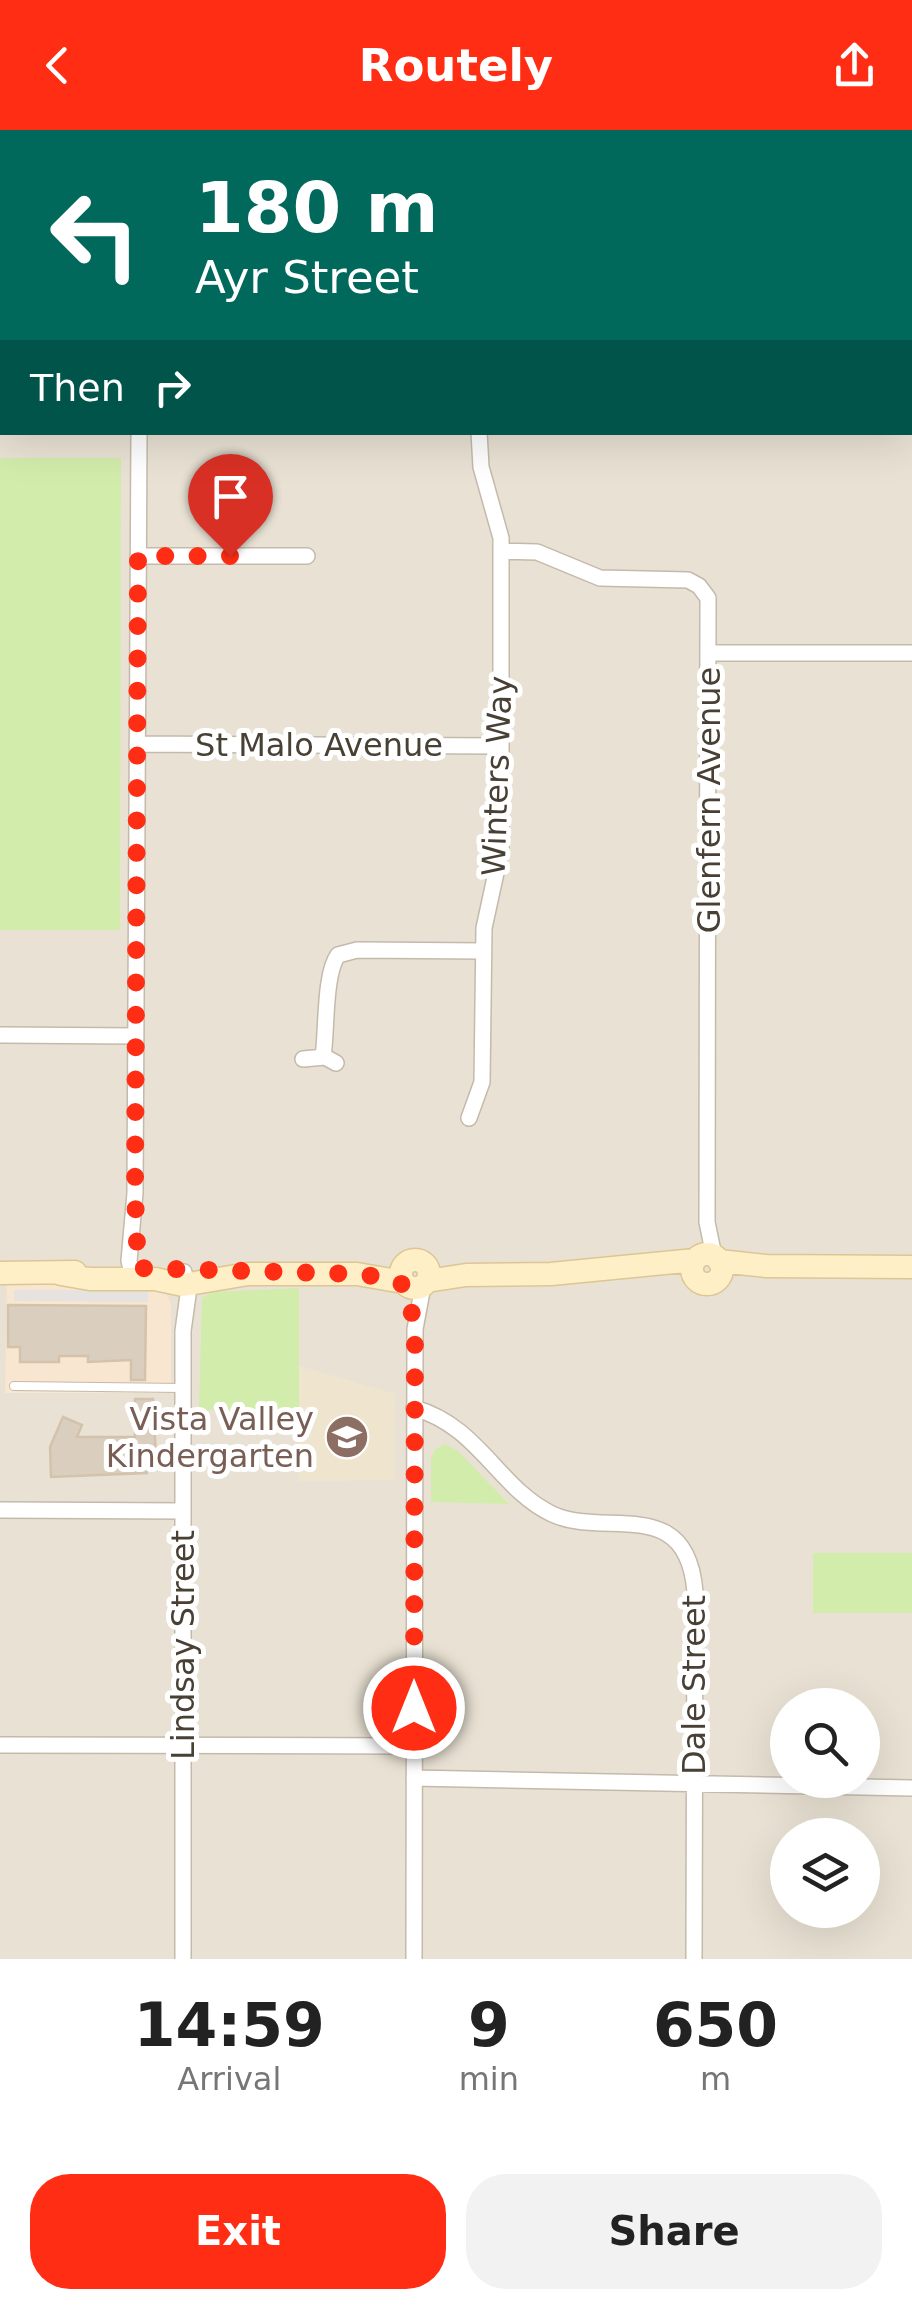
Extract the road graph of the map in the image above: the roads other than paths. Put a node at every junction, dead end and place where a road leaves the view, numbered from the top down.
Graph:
1 (138, 435) edge
2 (479, 435) edge
3 (501, 551) junction
4 (138, 556) junction
5 (306, 556) dead end
6 (710, 653) junction
7 (912, 654) edge
8 (137, 744) junction
9 (501, 746) junction
10 (483, 951) junction
11 (0, 1035) edge
12 (136, 1036) junction
13 (303, 1059) dead end
14 (469, 1118) dead end
15 (706, 1266) junction
16 (912, 1266) edge
17 (134, 1272) junction
18 (0, 1274) edge
19 (415, 1278) junction
20 (183, 1280) junction
21 (14, 1386) dead end
22 (183, 1388) junction
23 (414, 1408) junction
24 (0, 1510) edge
25 (183, 1511) junction
26 (0, 1746) edge
27 (183, 1746) junction
28 (414, 1746) junction
29 (414, 1778) junction
30 (694, 1784) junction
31 (912, 1788) edge
32 (183, 1959) edge
33 (414, 1959) edge
34 (694, 1959) edge

1 - 4 street
2 - 3 street, Winters Way
3 - 6 street, Glenfern Avenue
3 - 9 street, Winters Way
4 - 5 street
4 - 8 street
6 - 7 street
6 - 15 street, Glenfern Avenue
8 - 9 street, St Malo Avenue
8 - 12 street
9 - 10 street, Winters Way
10 - 13 street
10 - 14 street, Winters Way
11 - 12 street
12 - 17 street
15 - 16 street
15 - 19 street
17 - 18 street
17 - 20 street
19 - 20 street
19 - 23 street
20 - 22 street, Lindsay Street
21 - 22 lane
22 - 25 street, Lindsay Street
23 - 28 street
23 - 30 street, Dale Street
24 - 25 street
25 - 27 street, Lindsay Street
26 - 27 street
27 - 28 street
27 - 32 street, Lindsay Street
28 - 29 street
29 - 30 street
29 - 33 street
30 - 31 street
30 - 34 street, Dale Street

